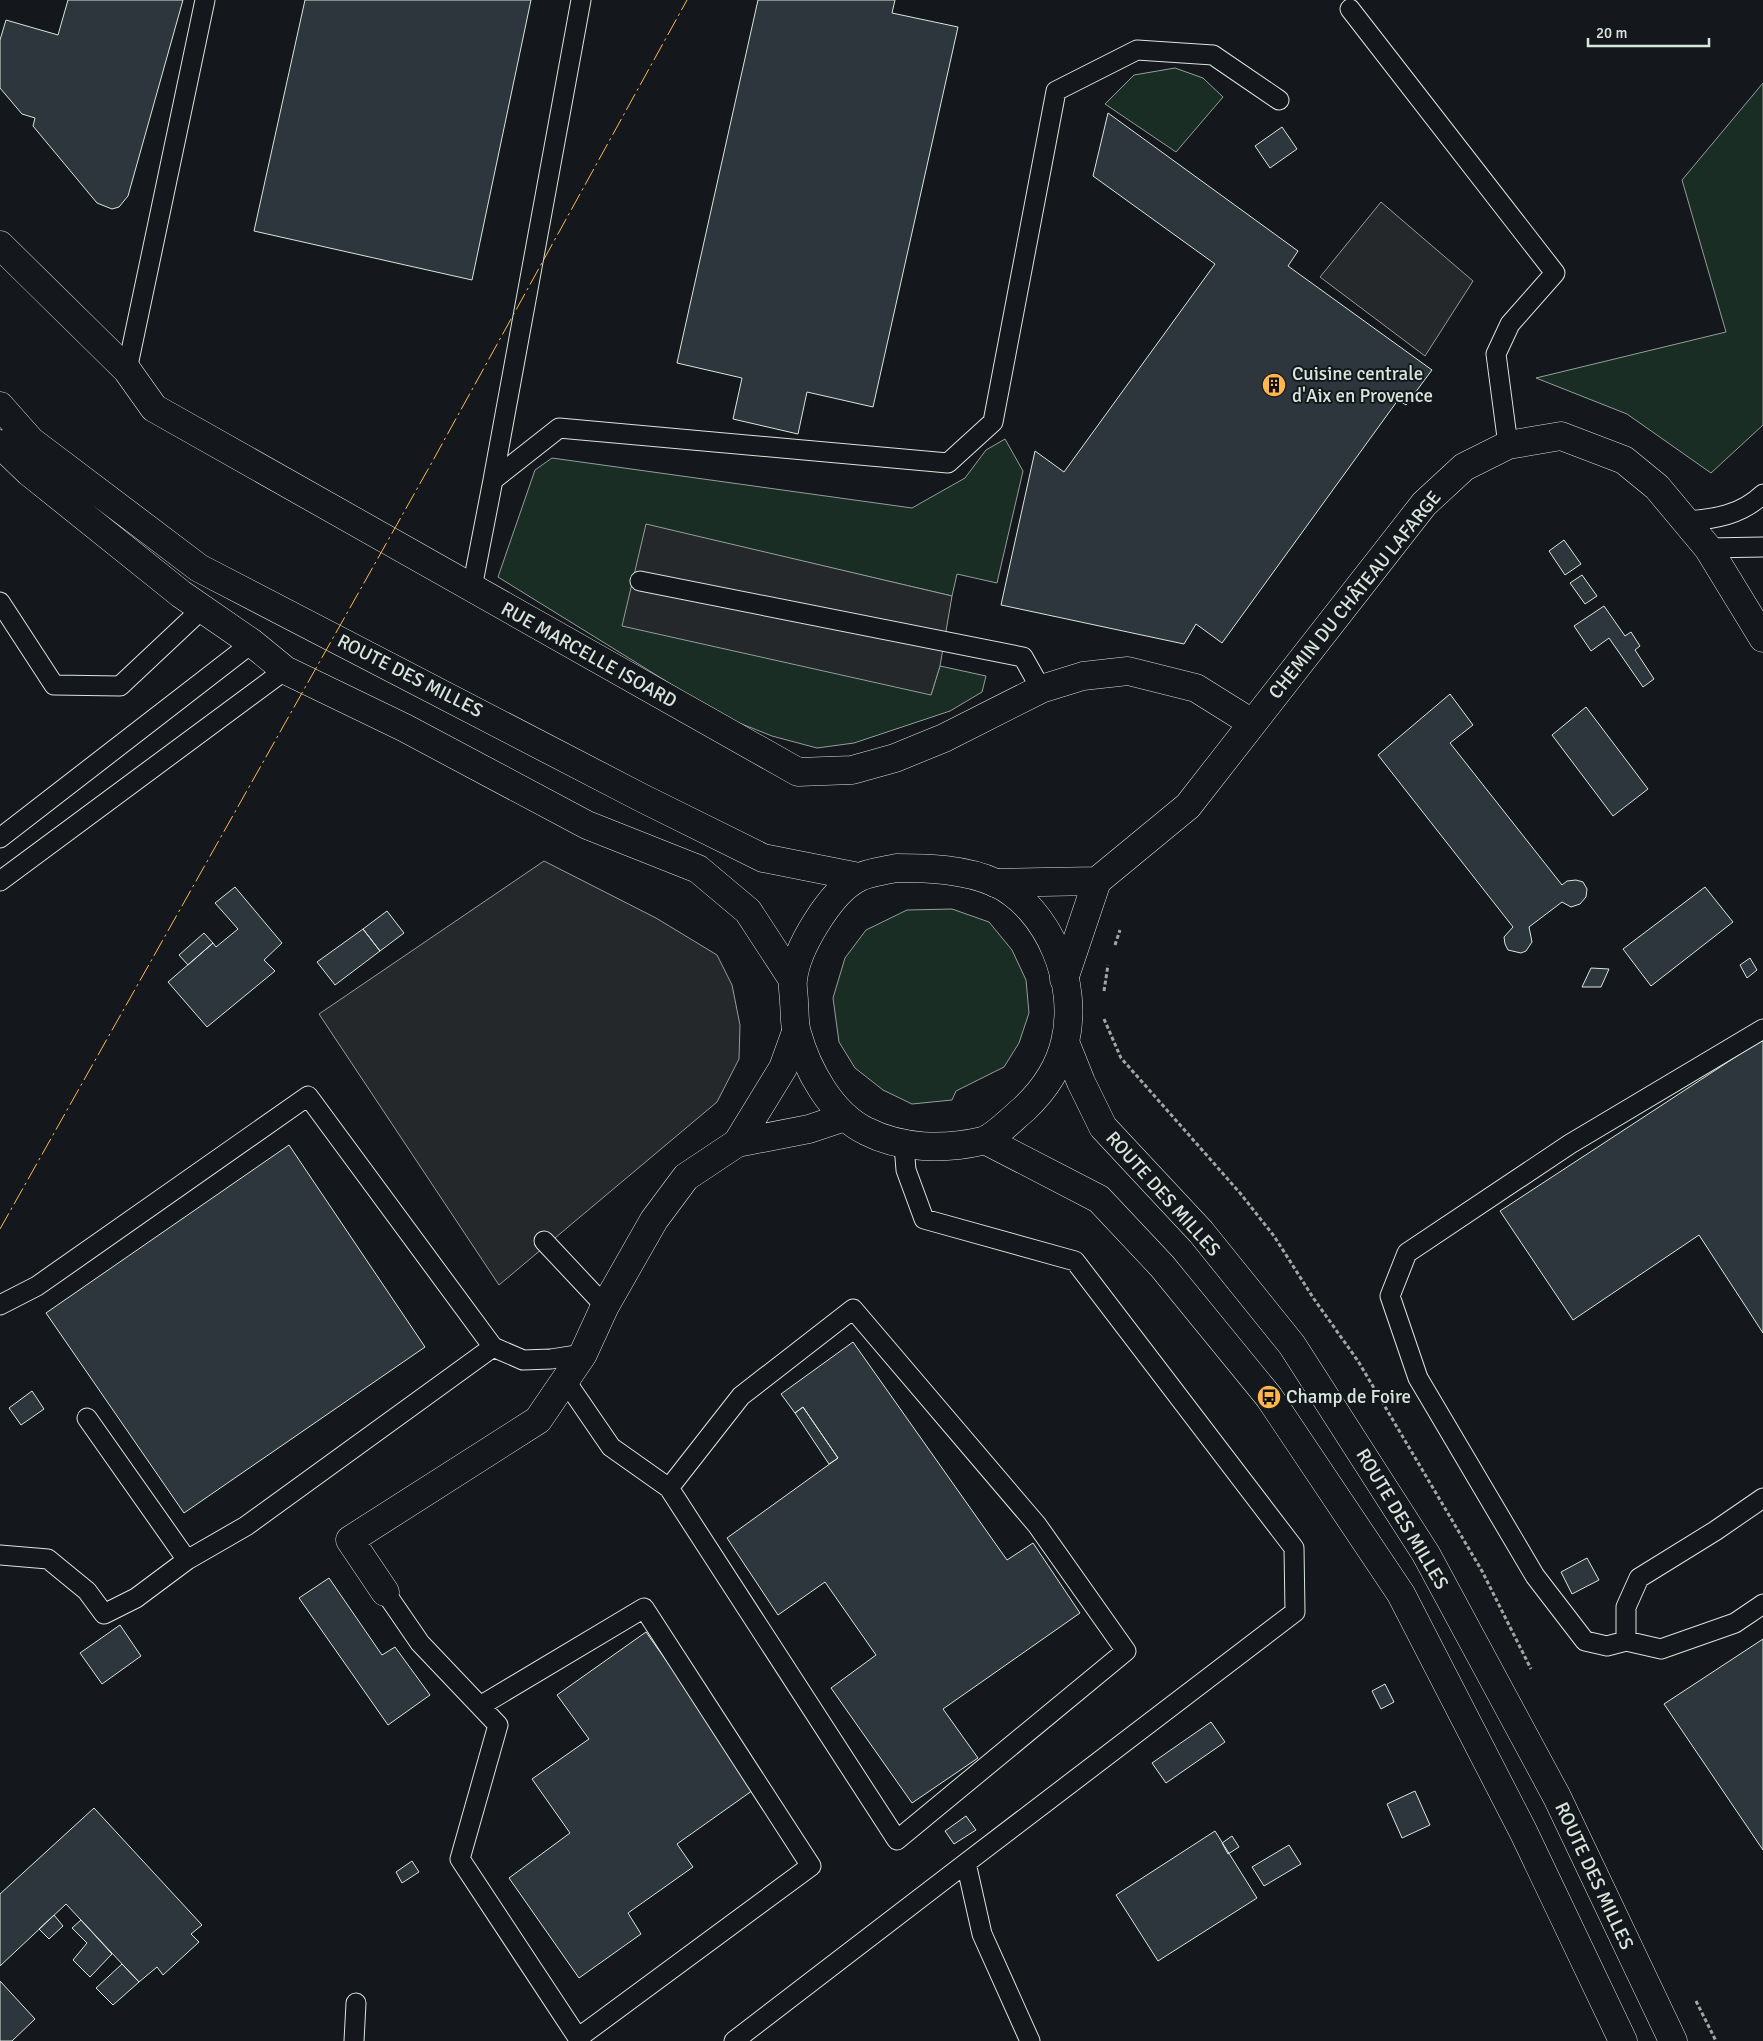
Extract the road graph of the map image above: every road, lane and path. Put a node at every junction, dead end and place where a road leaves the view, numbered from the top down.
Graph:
1 (205, 0) edge
2 (581, 0) edge
3 (1350, 9) dead end
4 (1279, 100) dead end
5 (0, 246) edge
6 (127, 370) junction
7 (0, 406) edge
8 (0, 444) edge
9 (1508, 445) junction
10 (493, 480) junction
11 (1763, 494) edge
12 (1686, 522) junction
13 (1763, 547) edge
14 (1708, 548) junction
15 (640, 581) dead end
16 (472, 588) junction
17 (0, 602) edge
18 (202, 609) junction
19 (1763, 638) edge
20 (252, 643) junction
21 (285, 670) junction
22 (1041, 689) junction
23 (1252, 723) junction
24 (0, 838) edge
25 (858, 877) junction
26 (0, 881) edge
27 (1097, 881) junction
28 (995, 883) junction
29 (796, 968) junction
30 (1064, 979) junction
31 (1763, 1029) edge
32 (796, 1032) junction
33 (1065, 1042) junction
34 (845, 1118) junction
35 (985, 1140) junction
36 (738, 1143) junction
37 (904, 1145) junction
38 (544, 1241) dead end
39 (0, 1305) edge
40 (604, 1306) junction
41 (493, 1347) junction
42 (582, 1354) junction
43 (565, 1380) junction
44 (87, 1418) dead end
45 (669, 1488) junction
46 (1763, 1498) edge
47 (0, 1555) edge
48 (186, 1560) junction
49 (385, 1592) joint
50 (1763, 1604) edge
51 (1626, 1641) junction
52 (480, 1706) junction
53 (966, 1863) junction
54 (356, 2002) dead end
55 (354, 2041) edge
56 (734, 2041) edge
57 (1030, 2041) edge
58 (1623, 2041) edge
59 (1673, 2041) edge

1 - 6 lane
2 - 10 lane
3 - 9 lane
4 - 10 lane
5 - 6 main road, RUE MARCELLE ISOARD
6 - 16 main road, RUE MARCELLE ISOARD
7 - 25 main road, ROUTE DES MILLES
8 - 18 main road
9 - 12 main road, CHEMIN DU CHÂTEAU LAFARGE
9 - 23 main road, CHEMIN DU CHÂTEAU LAFARGE
10 - 16 lane
11 - 12 lane
12 - 14 main road, CHEMIN DU CHÂTEAU LAFARGE
13 - 14 lane
14 - 19 main road, CHEMIN DU CHÂTEAU LAFARGE
15 - 22 lane
16 - 22 main road, RUE MARCELLE ISOARD
17 - 18 lane
18 - 20 main road
20 - 21 main road
20 - 24 lane
21 - 26 lane
21 - 29 main road
22 - 23 main road, RUE MARCELLE ISOARD
23 - 27 main road, CHEMIN DU CHÂTEAU LAFARGE
25 - 28 main road
25 - 29 main road
27 - 28 main road
27 - 30 main road
28 - 30 main road
29 - 32 main road
30 - 33 main road
31 - 51 lane
32 - 34 main road
32 - 36 main road
33 - 35 main road
33 - 59 main road, ROUTE DES MILLES
34 - 36 main road
34 - 37 main road
35 - 37 main road
35 - 58 main road
36 - 40 main road
37 - 53 lane
38 - 40 lane
39 - 41 lane
40 - 42 main road
41 - 42 lane
41 - 48 lane
42 - 43 main road
43 - 45 lane
43 - 49 main road
44 - 48 lane
45 - 45 lane
46 - 51 lane
47 - 48 lane
49 - 52 lane
50 - 51 lane
52 - 52 lane
53 - 56 lane
53 - 57 lane
54 - 55 lane

